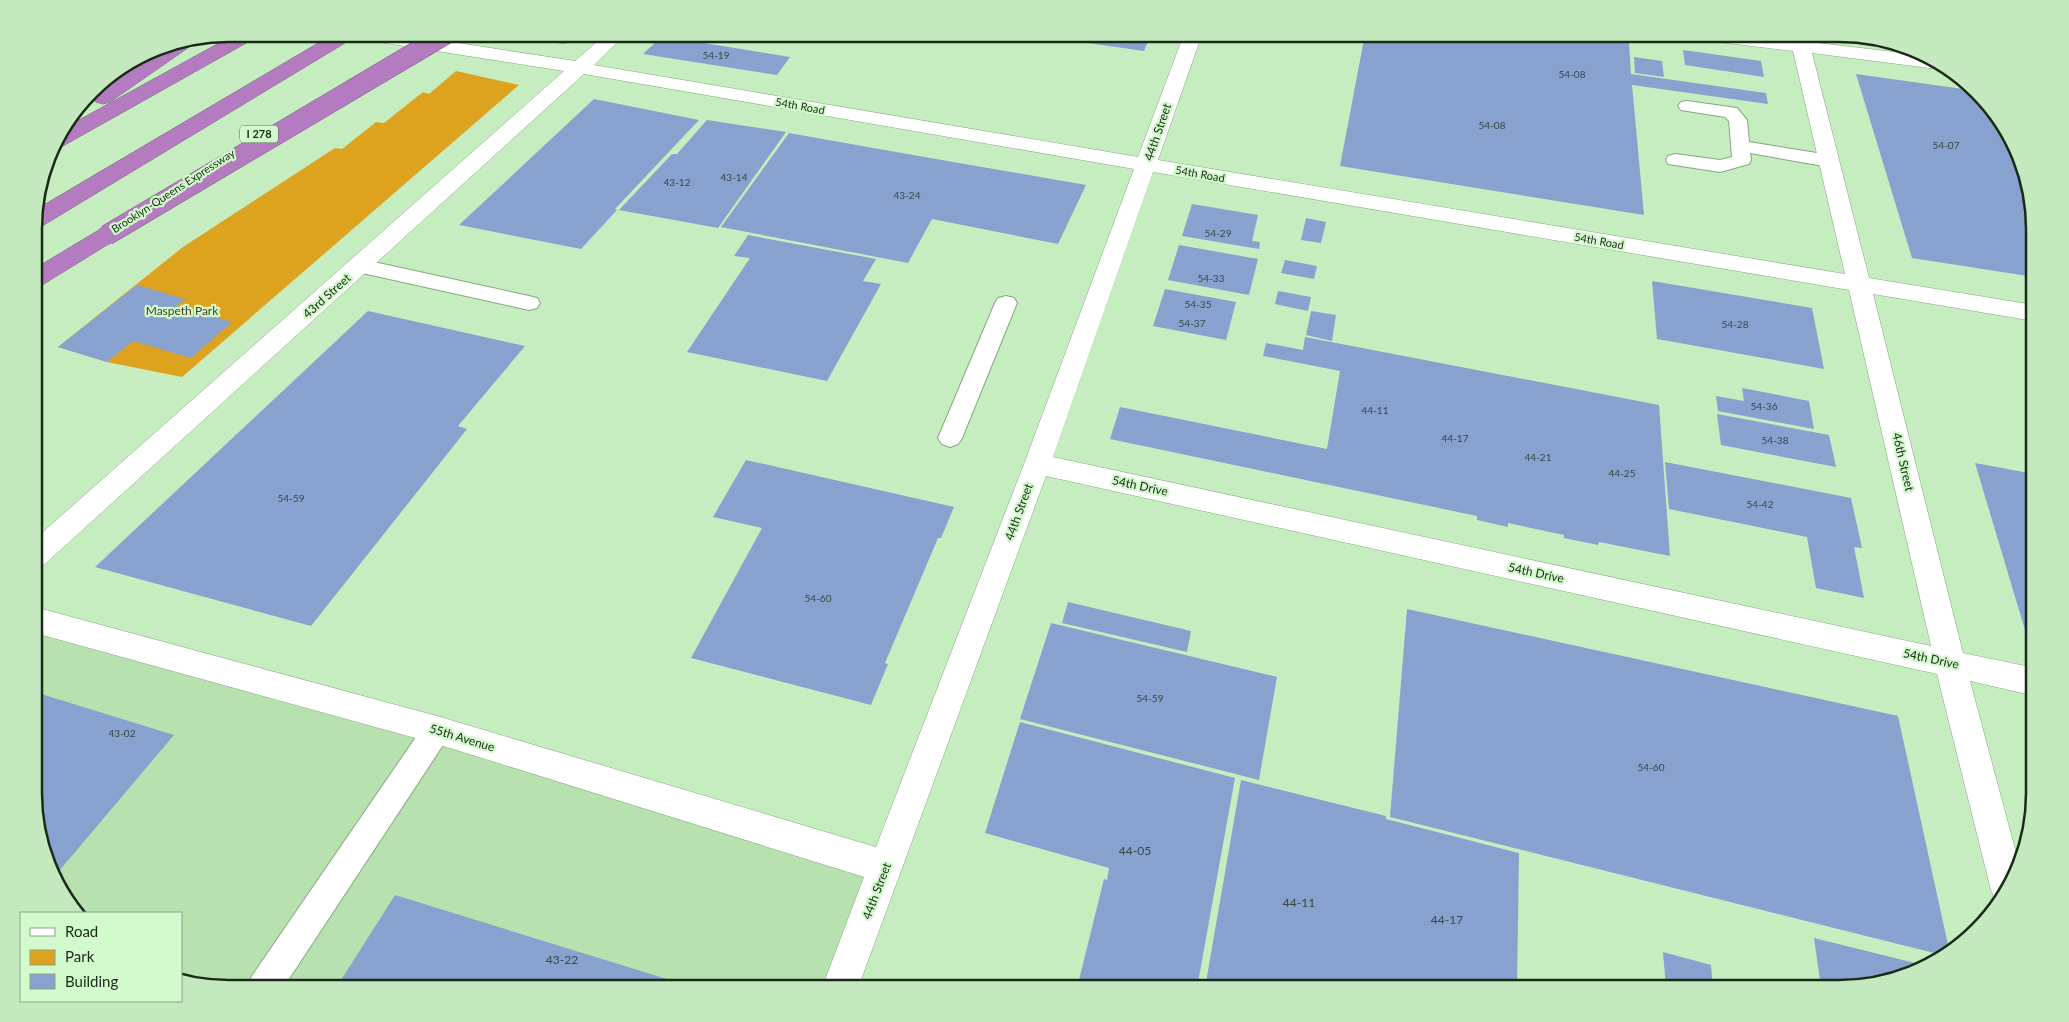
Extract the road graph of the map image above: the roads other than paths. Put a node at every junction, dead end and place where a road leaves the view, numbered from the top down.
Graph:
1 (235, 42) edge
2 (334, 42) edge
3 (399, 42) edge
4 (416, 42) edge
5 (432, 42) edge
6 (608, 42) edge
7 (1190, 42) edge
8 (1799, 42) edge
9 (1811, 42) edge
10 (168, 53) edge
11 (1917, 60) edge
12 (579, 68) junction
13 (1687, 106) dead end
14 (85, 111) edge
15 (69, 135) edge
16 (1740, 146) junction
17 (1675, 160) dead end
18 (1829, 161) junction
19 (1146, 165) junction
20 (43, 216) edge
21 (107, 234) junction
22 (360, 266) junction
23 (42, 275) edge
24 (1860, 285) junction
25 (529, 303) dead end
26 (1006, 304) dead end
27 (2026, 313) edge
28 (950, 438) dead end
29 (1037, 464) junction
30 (42, 550) edge
31 (42, 622) edge
32 (1950, 663) junction
33 (2026, 680) edge
34 (437, 730) junction
35 (886, 867) junction
36 (2005, 879) edge
37 (269, 980) edge
38 (843, 980) edge

1 - 15 highway
2 - 20 highway
3 - 21 highway, Brooklyn-Queens Expressway / I 278, bridge
4 - 12 street, 54th Road
5 - 21 highway, bridge
6 - 12 street, 43rd Street
7 - 19 street, 44th Street
8 - 18 street, 46th Street
9 - 11 street
10 - 14 highway
12 - 19 street, 54th Road
12 - 22 street, 43rd Street
13 - 16 lane
16 - 17 lane
16 - 18 lane
18 - 24 street, 46th Street
19 - 24 street, 54th Road
19 - 29 street, 44th Street
21 - 23 highway, Brooklyn-Queens Expressway / I 278
22 - 25 lane
22 - 30 street, 43rd Street
24 - 27 street, 54th Road
24 - 32 street, 46th Street
26 - 28 lane
29 - 32 street, 54th Drive
29 - 35 street, 44th Street
31 - 34 street, 55th Avenue
32 - 33 street, 54th Drive
32 - 36 street, 46th Street
34 - 35 street, 55th Avenue
34 - 37 lane
35 - 38 street, 44th Street

